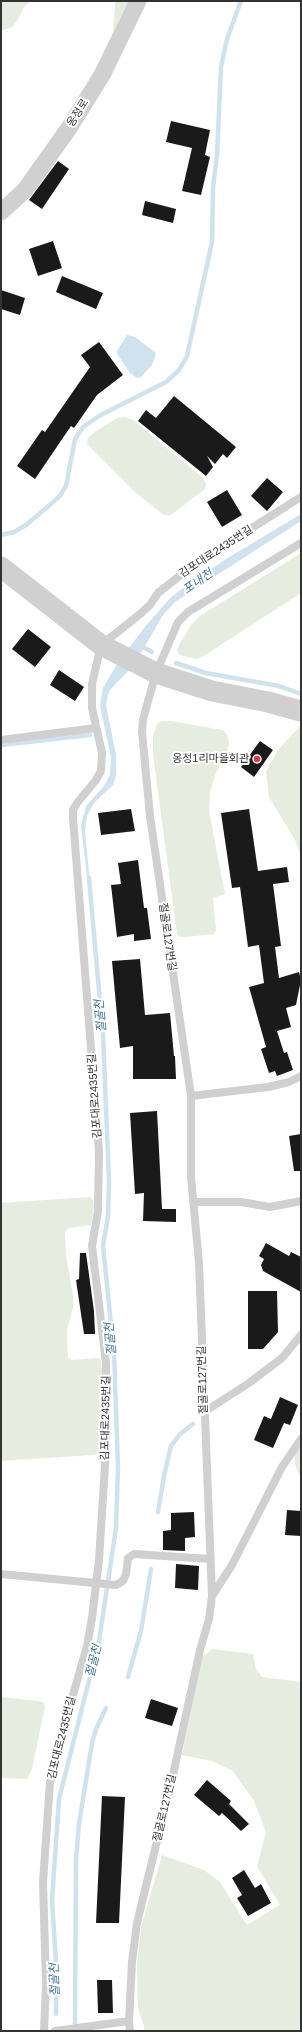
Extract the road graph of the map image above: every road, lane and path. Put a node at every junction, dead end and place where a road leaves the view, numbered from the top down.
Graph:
1 (138, 1) edge
2 (1, 212) edge
3 (301, 497) edge
4 (301, 543) edge
5 (1, 567) edge
6 (107, 648) junction
7 (151, 670) junction
8 (301, 711) edge
9 (96, 728) junction
10 (1, 740) edge
11 (301, 1076) edge
12 (191, 1096) junction
13 (193, 1202) junction
14 (301, 1202) edge
15 (301, 1335) edge
16 (204, 1412) junction
17 (301, 1439) edge
18 (210, 1559) junction
19 (1, 1574) edge
20 (99, 1583) junction
21 (212, 1596) junction
22 (129, 2022) junction
23 (44, 2031) edge
24 (55, 2031) edge
25 (130, 2031) edge

1 - 2 street, 옹정로
3 - 6 lane, 김포대로2435번길
4 - 7 lane
5 - 6 street
6 - 7 street
6 - 9 lane, 김포대로2435번길
7 - 8 street
7 - 12 lane, 절골로127번길
9 - 10 lane
9 - 20 lane, 김포대로2435번길
11 - 12 lane
12 - 13 lane, 절골로127번길
13 - 14 lane
13 - 16 lane, 절골로127번길
15 - 16 lane
16 - 18 lane, 절골로127번길
17 - 21 lane, 절골로127번길
18 - 20 lane
18 - 21 lane, 절골로127번길
19 - 20 lane
20 - 23 lane, 김포대로2435번길
21 - 22 lane, 절골로127번길
22 - 24 lane
22 - 25 lane, 절골로127번길

